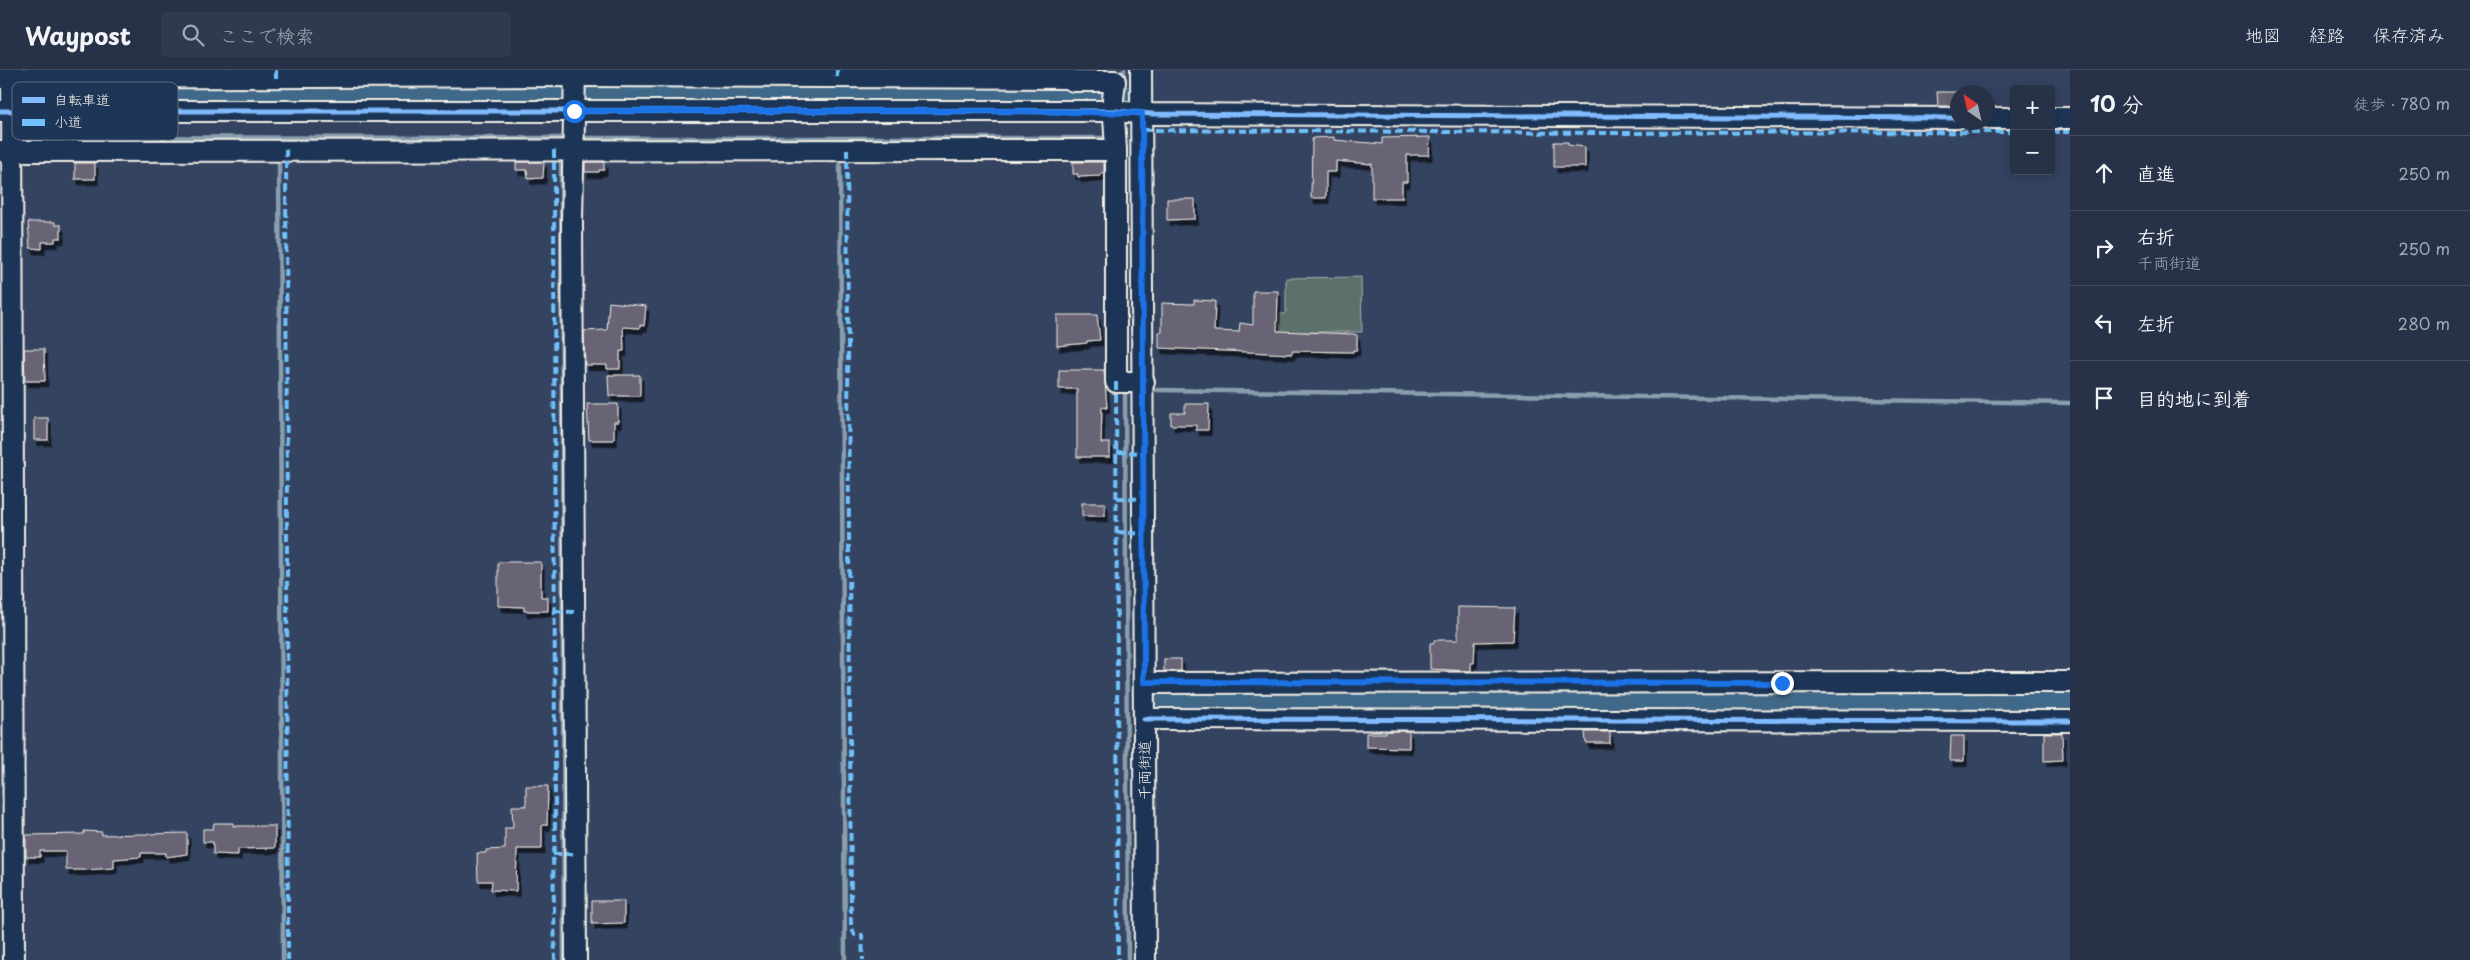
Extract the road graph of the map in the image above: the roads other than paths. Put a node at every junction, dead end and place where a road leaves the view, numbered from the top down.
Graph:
1 (1141, 70) edge
2 (422, 73) edge
3 (539, 73) edge
4 (1114, 90) edge
5 (178, 97) edge
6 (8, 113) edge
7 (1142, 113) junction
8 (178, 114) edge
9 (572, 117) edge
10 (1950, 118) edge
11 (1995, 118) edge
12 (2010, 118) edge
13 (2055, 118) edge
14 (2070, 118) edge
15 (178, 136) edge
16 (1116, 150) junction
17 (1131, 382) junction
18 (1144, 682) junction
19 (2070, 682) edge
20 (1144, 719) junction
21 (2070, 721) edge
22 (14, 960) edge
23 (576, 960) edge
24 (1145, 960) edge

1 - 7 street, 千両街道
2 - 3 street
2 - 5 street
3 - 9 street
4 - 7 street
4 - 9 street
4 - 9 street
4 - 16 street
6 - 22 street
7 - 10 street
7 - 17 street, 千両街道
8 - 9 street
9 - 15 street
9 - 16 street
9 - 23 street
11 - 12 street
13 - 14 street
16 - 17 street
17 - 18 street, 千両街道
18 - 19 street
18 - 20 street, 千両街道
20 - 21 street
20 - 24 street, 千両街道

